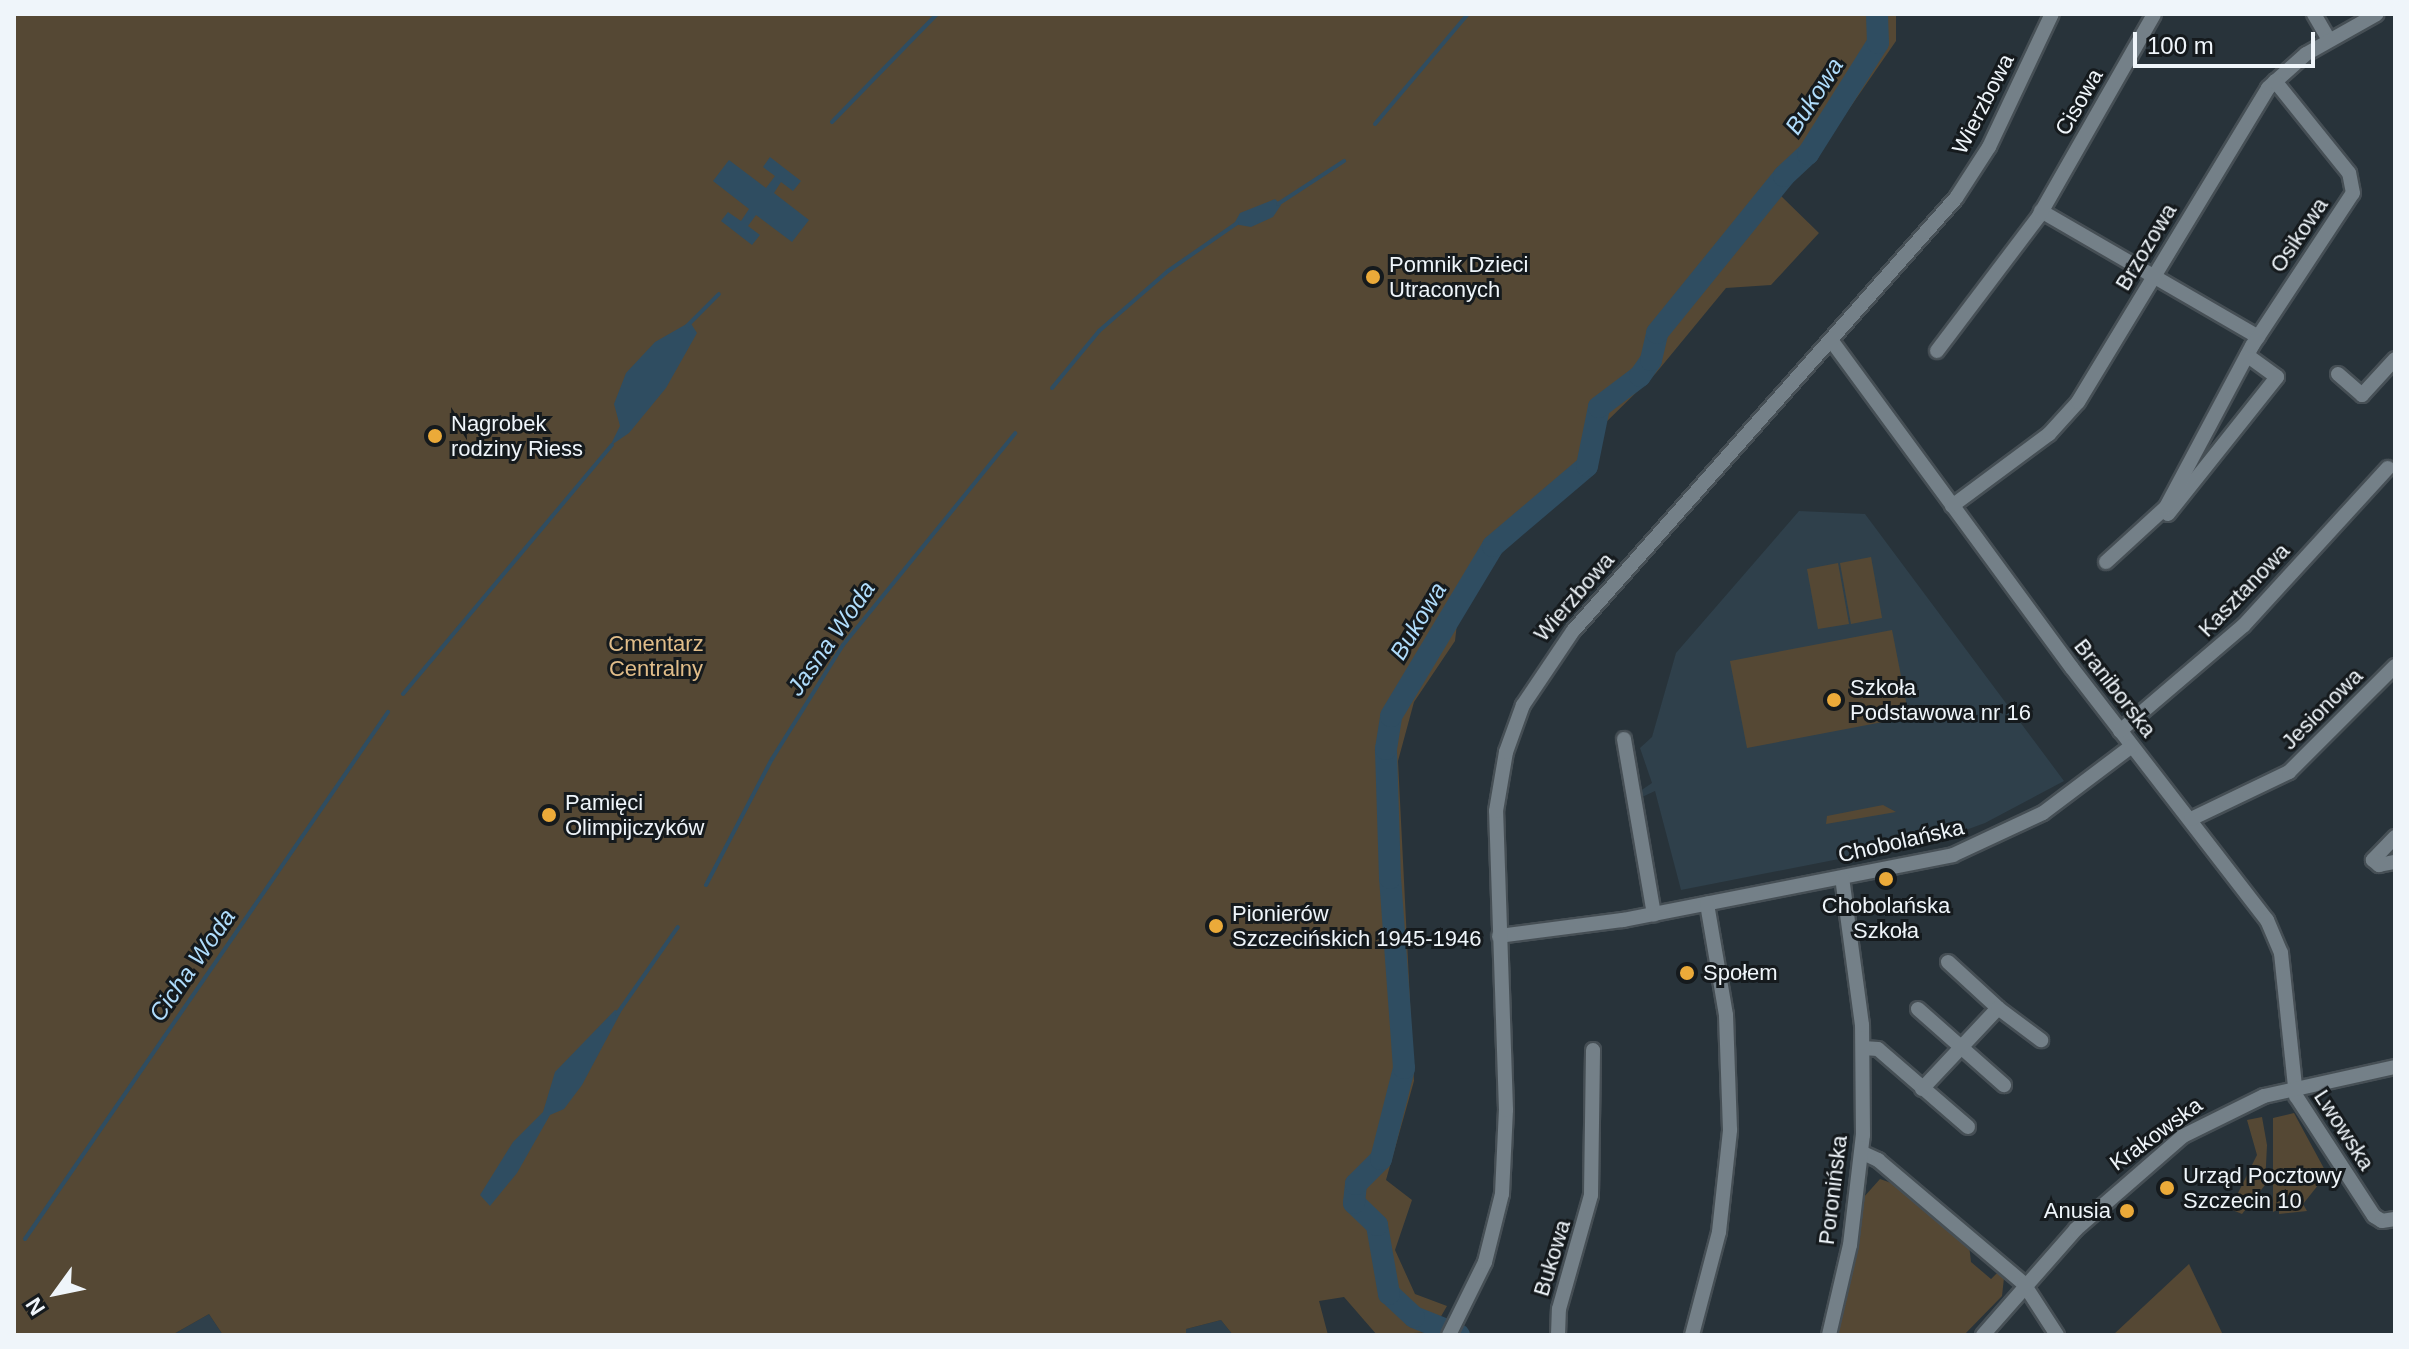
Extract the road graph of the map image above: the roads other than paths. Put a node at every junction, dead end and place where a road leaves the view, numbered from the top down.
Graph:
1 (2052, 14) edge
2 (2154, 14) edge
3 (2314, 14) edge
4 (2377, 14) edge
5 (2329, 40) junction
6 (2275, 81) junction
7 (2041, 211) junction
8 (2155, 276) junction
9 (2258, 337) junction
10 (1831, 340) junction
11 (1937, 351) dead end
12 (2247, 355) junction
13 (2395, 359) edge
14 (2338, 374) dead end
15 (2193, 458) junction
16 (2206, 468) junction
17 (2388, 468) dead end
18 (1952, 506) junction
19 (2140, 537) junction
20 (2106, 562) dead end
21 (2395, 666) edge
22 (2120, 731) junction
23 (1624, 739) dead end
24 (2132, 746) junction
25 (2191, 819) junction
26 (2395, 837) edge
27 (2395, 862) edge
28 (1842, 878) junction
29 (1707, 904) junction
30 (1654, 914) junction
31 (1499, 936) junction
32 (1948, 962) dead end
33 (1998, 1008) junction
34 (1918, 1009) dead end
35 (2041, 1040) dead end
36 (1863, 1048) junction
37 (1961, 1048) junction
38 (1593, 1050) dead end
39 (2395, 1067) edge
40 (2004, 1085) dead end
41 (1922, 1089) junction
42 (2294, 1089) junction
43 (1968, 1127) dead end
44 (1863, 1153) junction
45 (2395, 1219) edge
46 (2024, 1284) junction
47 (1449, 1334) edge
48 (1558, 1335) edge
49 (1692, 1335) edge
50 (1829, 1335) edge
51 (1983, 1335) edge
52 (2057, 1335) edge

1 - 10 street, Wierzbowa
2 - 7 street, Cisowa
3 - 5 street
4 - 5 street, Brzozowa
5 - 6 street, Brzozowa
6 - 8 street, Brzozowa
6 - 9 street, Osikowa
7 - 8 street
7 - 11 street, Cisowa
8 - 9 street
8 - 18 street, Brzozowa
9 - 12 street, Osikowa
10 - 18 street, Braniborska
10 - 31 street, Wierzbowa
12 - 15 street, Osikowa
12 - 16 street, Osikowa
13 - 14 street
15 - 16 street
15 - 19 street, Osikowa
16 - 19 street, Osikowa
17 - 22 street, Kasztanowa
18 - 22 street, Braniborska
19 - 20 street, Osikowa
21 - 25 street, Jesionowa
22 - 24 street, Braniborska
23 - 30 street
24 - 25 street, Braniborska
24 - 28 street, Chobolańska
25 - 42 street, Braniborska
26 - 27 street
28 - 29 street, Chobolańska
28 - 36 street, Poronińska
29 - 30 street, Chobolańska
29 - 49 street
30 - 31 street, Chobolańska
31 - 47 street, Wierzbowa
32 - 33 street
33 - 35 street
33 - 37 street
34 - 37 street
36 - 41 street
36 - 44 street, Poronińska
37 - 40 street
37 - 41 street
38 - 48 street, Bukowa
39 - 42 street, Krakowska
41 - 43 street
42 - 45 street, Lwowska
42 - 46 street, Krakowska
44 - 46 street
44 - 50 street, Poronińska
46 - 51 street, Krakowska
46 - 52 street

